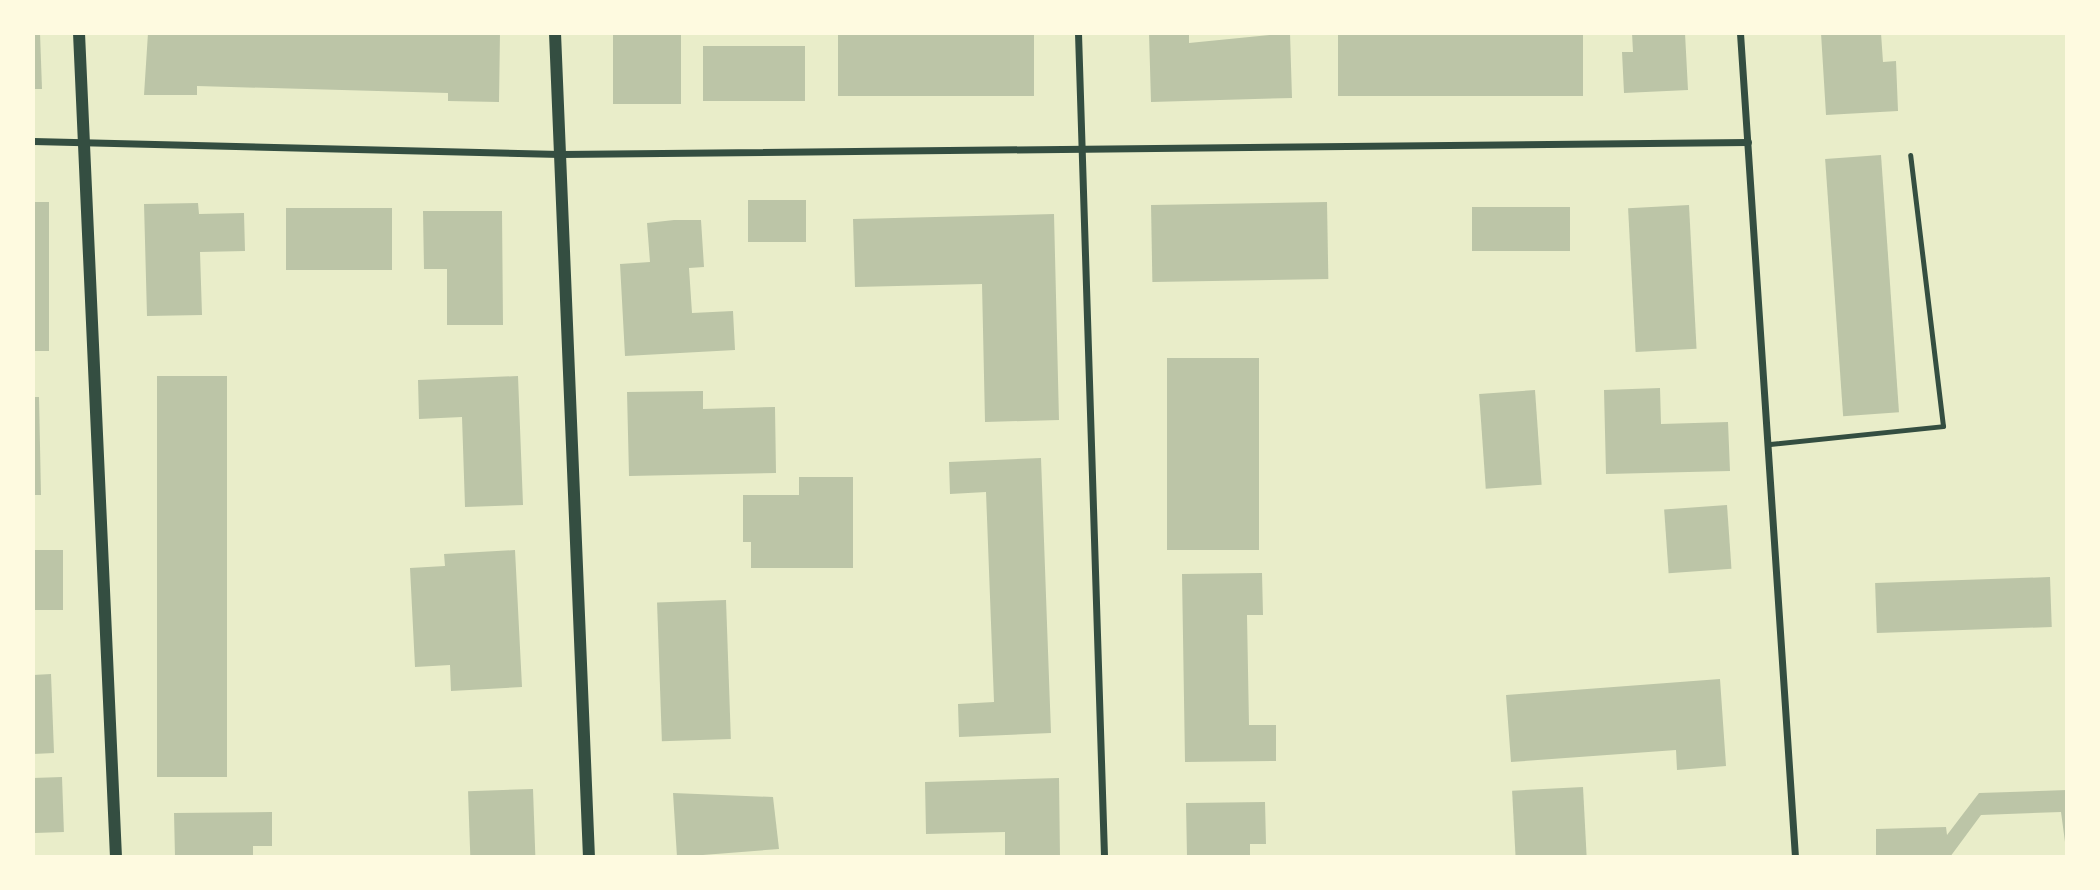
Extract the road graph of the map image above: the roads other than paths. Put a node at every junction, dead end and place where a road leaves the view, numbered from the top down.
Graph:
1 (79, 33) edge
2 (555, 33) edge
3 (1078, 33) edge
4 (1740, 33) edge
5 (33, 141) edge
6 (83, 142) junction
7 (1748, 142) junction
8 (1079, 153) junction
9 (561, 154) junction
10 (1910, 155) dead end
11 (1770, 444) junction
12 (116, 857) edge
13 (589, 857) edge
14 (1104, 857) edge
15 (1795, 857) edge

1 - 6 street
2 - 9 street
3 - 8 street
4 - 7 street
5 - 6 street
6 - 9 street
6 - 12 street
7 - 8 street
7 - 11 street
8 - 9 street
8 - 14 street
9 - 13 street
10 - 11 lane
11 - 15 street

